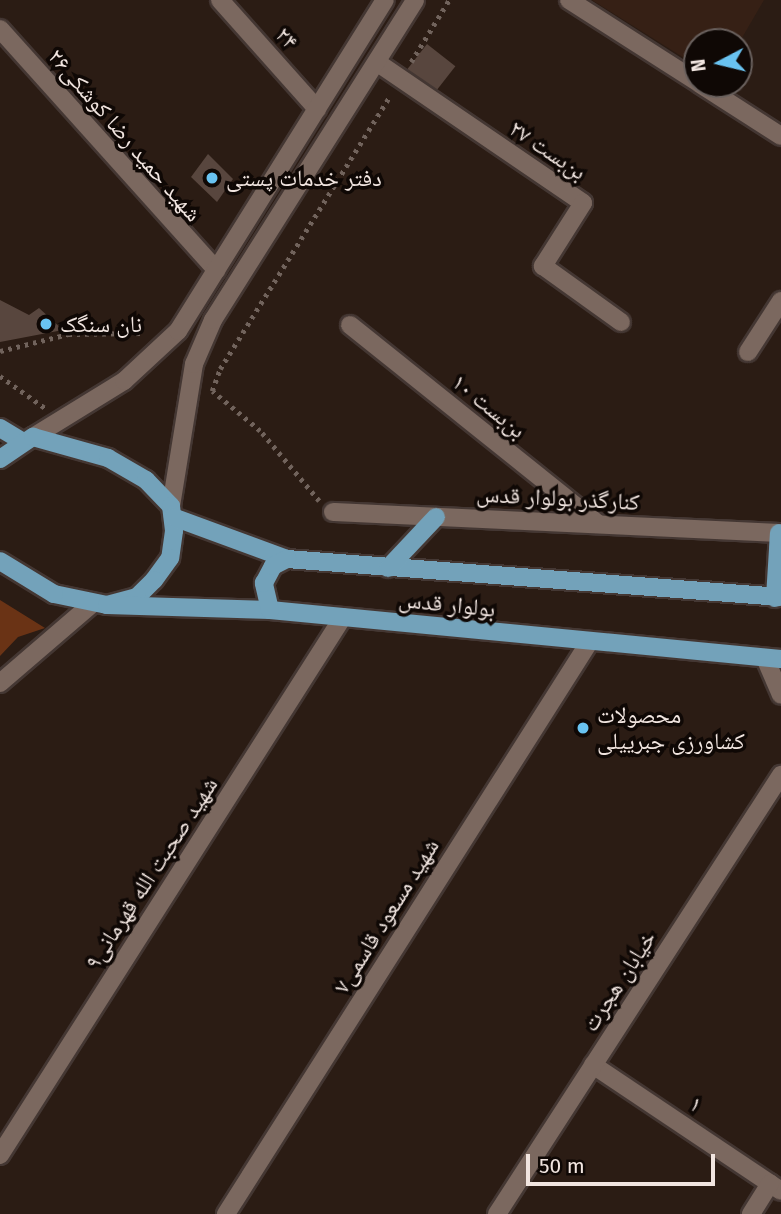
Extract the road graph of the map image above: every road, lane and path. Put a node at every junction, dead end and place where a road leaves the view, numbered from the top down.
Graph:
1 (220, 0) edge
2 (385, 0) edge
3 (415, 0) edge
4 (449, 0) edge
5 (569, 0) edge
6 (0, 29) edge
7 (379, 63) junction
8 (683, 73) edge
9 (401, 78) junction
10 (722, 98) edge
11 (317, 109) junction
12 (781, 136) edge
13 (216, 270) junction
14 (781, 301) edge
15 (621, 323) dead end
16 (350, 326) dead end
17 (151, 333) dead end
18 (0, 351) edge
19 (748, 352) dead end
20 (0, 376) edge
21 (62, 419) junction
22 (0, 428) edge
23 (28, 440) junction
24 (0, 459) edge
25 (172, 511) junction
26 (333, 512) joint
27 (436, 517) junction
28 (598, 524) junction
29 (780, 533) edge
30 (287, 559) junction
31 (0, 561) edge
32 (388, 568) junction
33 (778, 597) edge
34 (99, 604) junction
35 (270, 610) junction
36 (343, 617) junction
37 (588, 644) junction
38 (773, 659) edge
39 (0, 682) edge
40 (781, 695) edge
41 (781, 775) edge
42 (593, 1065) junction
43 (0, 1155) edge
44 (776, 1187) edge
45 (226, 1214) edge
46 (498, 1214) edge
47 (751, 1214) edge

1 - 11 street, ۲۴
2 - 11 street
3 - 7 street
4 - 9 path
5 - 8 street
6 - 13 street, شهید حمید رضا کوشکی۲۶
7 - 9 street, بن‌بست ۲۷
7 - 25 street
9 - 15 street, بن‌بست ۲۷
9 - 26 path
10 - 12 street
11 - 13 street
13 - 21 street
14 - 19 street
16 - 28 street, بن‌بست ۱۰
17 - 18 path
20 - 21 path
21 - 23 street
22 - 23 main road
23 - 24 main road
23 - 25 main road
25 - 30 main road, بولوار قدس
25 - 34 main road
26 - 27 street, کنارگذر بولوار قدس
27 - 28 street, کنارگذر بولوار قدس
27 - 32 main road
28 - 29 street, کنارگذر بولوار قدس
29 - 33 main road
30 - 32 main road, بولوار قدس
30 - 35 main road
31 - 34 main road, بولوار قدس
32 - 33 main road, بولوار قدس
34 - 35 main road, بولوار قدس
34 - 39 street
35 - 36 main road, بولوار قدس
36 - 37 main road, بولوار قدس
36 - 43 street, شهید صحبت الله قهرمانی۹
37 - 38 main road, بولوار قدس
37 - 45 street, شهید مسعود قاسمی۷
38 - 40 street
41 - 42 street, خیابان هجرت
42 - 44 street, ۱
42 - 46 street, خیابان هجرت
44 - 47 street, ۱

